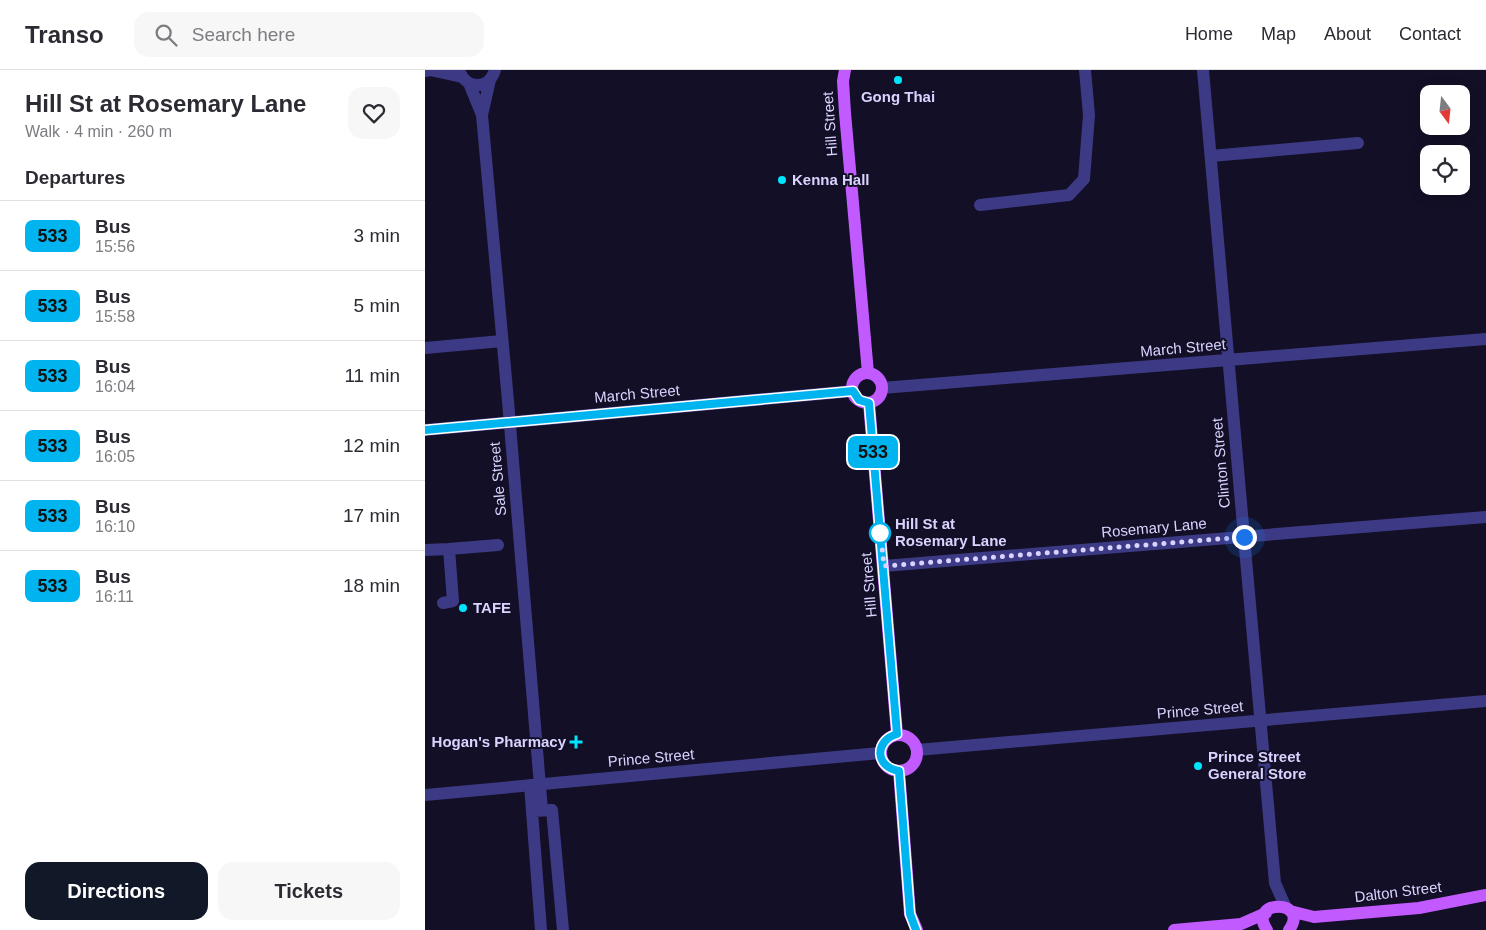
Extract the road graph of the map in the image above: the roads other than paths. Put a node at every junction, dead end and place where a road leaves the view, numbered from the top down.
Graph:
1 (431, 70) edge
2 (1085, 70) edge
3 (1203, 70) edge
4 (425, 71) edge
5 (495, 73) edge
6 (843, 74) edge
7 (463, 77) edge
8 (481, 115) junction
9 (1358, 142) dead end
10 (1211, 156) junction
11 (980, 205) dead end
12 (1486, 340) edge
13 (502, 341) junction
14 (425, 348) edge
15 (1229, 360) junction
16 (868, 374) junction
17 (882, 388) junction
18 (853, 391) junction
19 (869, 403) junction
20 (509, 422) junction
21 (425, 430) edge
22 (1486, 517) edge
23 (1244, 537) junction
24 (498, 545) dead end
25 (449, 549) junction
26 (425, 550) edge
27 (884, 566) junction
28 (443, 603) dead end
29 (1486, 701) edge
30 (1260, 721) junction
31 (897, 734) junction
32 (917, 750) junction
33 (880, 753) junction
34 (899, 771) junction
35 (535, 785) junction
36 (425, 795) edge
37 (537, 811) junction
38 (1275, 883) junction
39 (1486, 895) edge
40 (1288, 909) junction
41 (1267, 911) junction
42 (910, 914) junction
43 (1314, 917) junction
44 (1241, 924) junction
45 (1290, 929) edge
46 (541, 930) edge
47 (563, 930) edge
48 (906, 930) edge
49 (917, 930) edge
50 (1174, 930) edge
51 (1267, 930) edge

1 - 4 street
1 - 7 street
2 - 11 street
3 - 10 street, Clinton Street
5 - 7 street
5 - 8 street, Sale Street
6 - 16 main road, Hill Street
7 - 8 street, Sale Street
8 - 13 street, Sale Street
9 - 10 street
10 - 15 street, Clinton Street
12 - 15 street, March Street
13 - 14 street
13 - 20 street, Sale Street
15 - 17 street, March Street
15 - 23 street, Clinton Street
16 - 17 main road
16 - 18 main road
17 - 19 main road
18 - 19 main road
18 - 20 street, March Street
19 - 27 main road, Hill Street
20 - 21 street, March Street
20 - 35 street, Sale Street
22 - 23 street, Rosemary Lane
23 - 27 street, Rosemary Lane
23 - 30 street, Clinton Street
24 - 25 street
25 - 26 street
25 - 28 street
27 - 31 main road, Hill Street
29 - 30 street, Prince Street
30 - 32 street, Prince Street
30 - 38 street, Clinton Street
31 - 32 main road
31 - 33 main road
32 - 34 main road
33 - 34 main road
33 - 35 street, Prince Street
34 - 42 main road
35 - 36 street, Prince Street
35 - 37 street, Sale Street
37 - 46 street, Sale Street
37 - 47 street
38 - 40 street, Clinton Street
38 - 41 street, Clinton Street
39 - 43 main road, Dalton Street
40 - 41 main road, Dalton Street
40 - 43 main road, Dalton Street
40 - 45 main road
41 - 44 main road
41 - 51 main road
42 - 48 main road
42 - 49 main road
43 - 45 main road, Dalton Street
44 - 50 main road
44 - 51 main road

